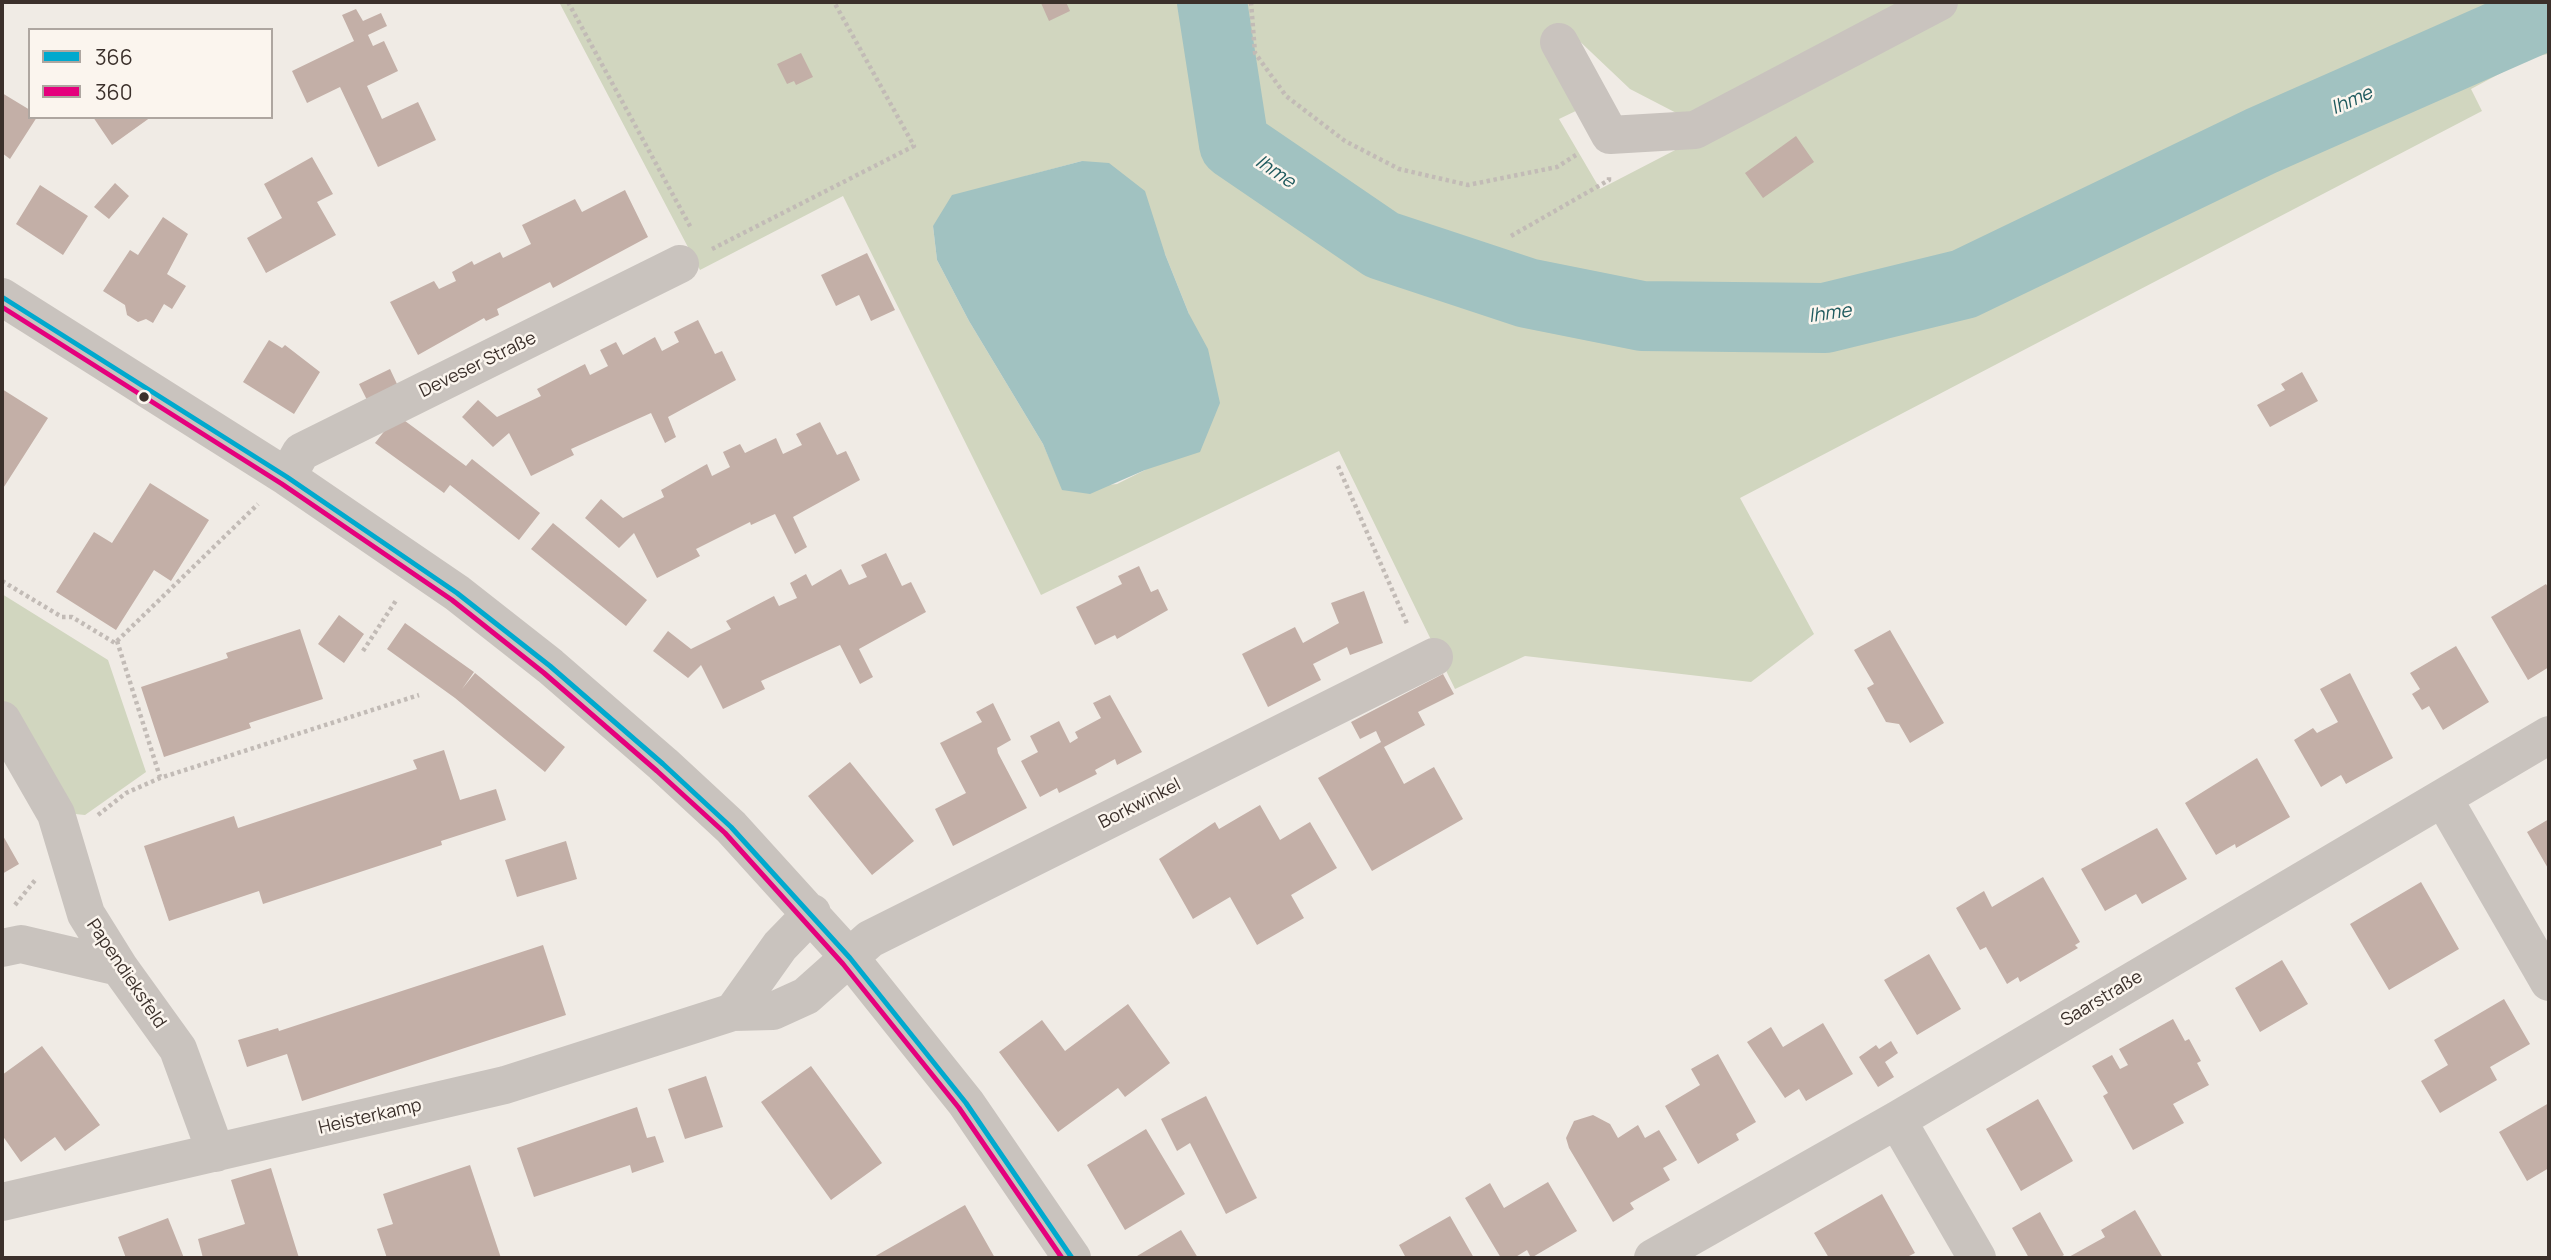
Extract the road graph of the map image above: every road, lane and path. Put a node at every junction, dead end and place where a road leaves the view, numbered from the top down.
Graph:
1 (568, 2) edge
2 (834, 2) edge
3 (1251, 2) edge
4 (1940, 2) edge
5 (1559, 42) dead end
6 (1610, 135) junction
7 (1511, 236) dead end
8 (692, 249) junction
9 (2, 297) edge
10 (1338, 466) dead end
11 (287, 477) junction
12 (418, 568) junction
13 (2, 581) edge
14 (1409, 628) dead end
15 (117, 641) junction
16 (363, 650) dead end
17 (1434, 657) dead end
18 (419, 695) dead end
19 (2, 720) edge
20 (2549, 735) edge
21 (160, 778) junction
22 (2443, 797) junction
23 (65, 842) junction
24 (812, 912) junction
25 (6, 947) edge
26 (850, 958) junction
27 (119, 967) junction
28 (2549, 982) edge
29 (733, 1012) junction
30 (1897, 1120) junction
31 (216, 1153) junction
32 (2, 1202) edge
33 (1072, 1258) edge
34 (1653, 1258) edge
35 (1977, 1258) edge

1 - 8 path
2 - 8 path
3 - 6 path
4 - 6 street
5 - 6 street
6 - 7 path
8 - 11 street, Deveser Straße
9 - 11 street
10 - 14 path
11 - 12 street
11 - 15 path
12 - 16 path
12 - 24 street
13 - 15 path
15 - 21 path
17 - 26 street, Borkwinkel
18 - 21 path
19 - 23 street, Papendieksfeld
20 - 22 street, Saarstraße
21 - 23 path
22 - 28 street
22 - 30 street, Saarstraße
23 - 25 path
23 - 27 street, Papendieksfeld
24 - 26 street
24 - 29 street
25 - 27 street
26 - 29 street, Heisterkamp
26 - 33 street
27 - 31 street, Papendieksfeld
29 - 31 street, Heisterkamp
30 - 34 street, Saarstraße
30 - 35 street
31 - 32 street, Heisterkamp

